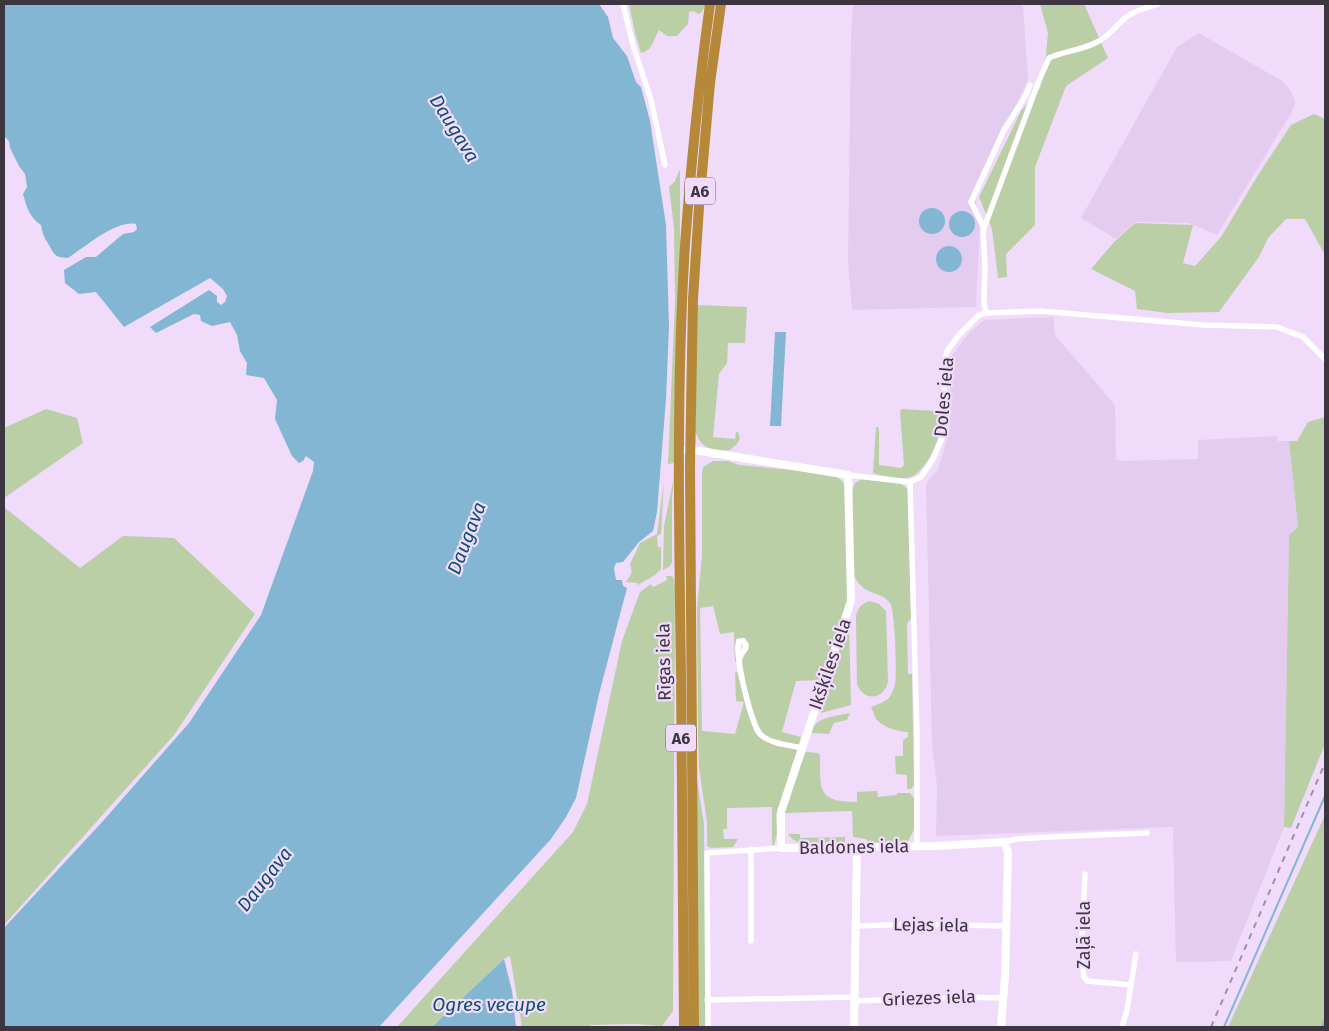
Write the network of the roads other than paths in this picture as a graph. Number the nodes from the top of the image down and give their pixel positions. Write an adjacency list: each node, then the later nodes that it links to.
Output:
1 (623, 4): 6 (street)
2 (710, 4): 8 (highway, A6)
3 (721, 4): 8 (highway, A6)
4 (1158, 4): 7 (street)
5 (1030, 85): 7 (street)
6 (665, 166)
7 (984, 228): 9 (street)
8 (688, 298): 11 (highway, Rīgas iela / A6); 12 (highway, Rīgas iela / A6)
9 (986, 313): 10 (street); 14 (street, Doles iela)
10 (1325, 359)
11 (679, 449): 12 (street); 32 (highway, Rīgas iela / A6)
12 (690, 450): 13 (street); 33 (highway, Rīgas iela / A6)
13 (848, 475): 14 (street); 16 (street, Ikšķiles iela)
14 (910, 482): 19 (street)
15 (739, 657): 16 (street)
16 (802, 748): 20 (street, Ikšķiles iela)
17 (1147, 832): 18 (street, Baldones iela)
18 (1004, 842): 19 (street, Baldones iela); 25 (street)
19 (917, 846): 21 (street, Baldones iela)
20 (781, 848): 21 (street, Baldones iela); 22 (street, Baldones iela)
21 (857, 848): 24 (street)
22 (751, 850): 26 (street); 31 (street, Baldones iela)
23 (1085, 874): 28 (street, Zaļā iela)
24 (856, 926): 25 (street, Lejas iela); 30 (street)
25 (1006, 926): 29 (street)
26 (751, 941)
27 (1136, 954): 28 (street)
28 (1131, 985): 37 (street)
29 (1003, 998): 30 (street, Griezes iela); 36 (street)
30 (855, 999): 31 (street, Griezes iela); 35 (street)
31 (707, 1000): 34 (street)
32 (684, 1027)
33 (694, 1027)
34 (708, 1027)
35 (854, 1027)
36 (1001, 1027)
37 (1122, 1027)

